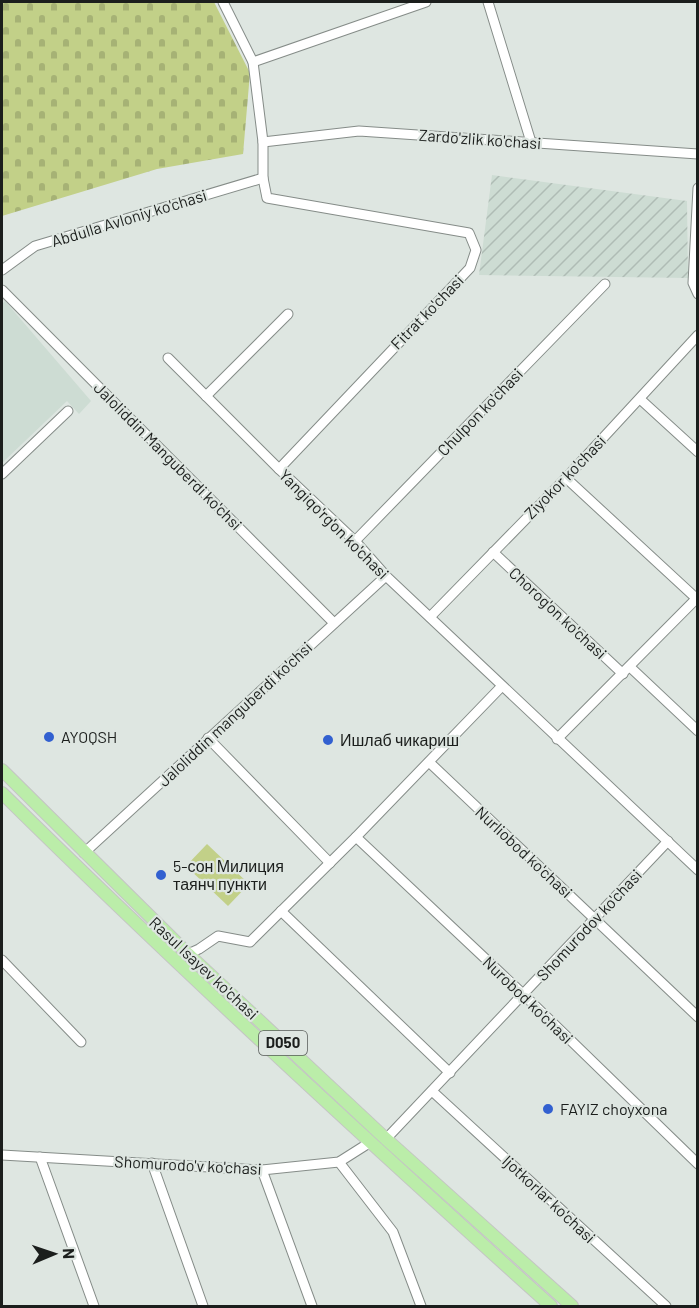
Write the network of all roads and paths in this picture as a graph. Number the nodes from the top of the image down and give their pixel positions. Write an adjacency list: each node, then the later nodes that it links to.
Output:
1 (223, 2): 4 (street)
2 (426, 2): 4 (street)
3 (488, 2): 6 (street)
4 (253, 62): 5 (street)
5 (263, 142): 6 (street, Zardo'zlik ko'chasi); 8 (street)
6 (531, 142): 7 (street, Zardo'zlik ko'chasi)
7 (698, 154)
8 (262, 178): 11 (street, Abdulla Avloniy ko'chasi); 22 (street, Fitrat ko'chasi)
9 (698, 188): 10 (street)
10 (697, 206): 14 (street)
11 (2, 270)
12 (605, 284): 25 (street, Chulpon ko'chasi)
13 (2, 290): 30 (street, Jaloliddin Manguberdi ko'chsi)
14 (698, 294)
15 (288, 314): 18 (street)
16 (698, 335): 19 (street, Ziyokor ko'chasi)
17 (168, 358): 18 (street, Yangiqo'rg'on ko'chasi)
18 (206, 396): 22 (street, Yangiqo'rg'on ko'chasi)
19 (640, 399): 21 (street); 24 (street, Ziyokor ko'chasi)
20 (68, 411): 23 (street)
21 (698, 452)
22 (279, 469): 25 (street, Yangiqo'rg'on ko'chasi)
23 (2, 474)
24 (566, 478): 26 (street, Ziyokor ko'chasi); 28 (street)
25 (355, 541): 27 (street, Yangiqo'rg'on ko'chasi)
26 (493, 552): 29 (street, Ziyokor ko'chasi); 31 (street, Chorog'on ko'chasi)
27 (386, 576): 29 (street, Yangiqo'rg'on ko'chasi); 30 (street, Jaloliddin manguberdi ko'chsi)
28 (697, 599): 31 (street)
29 (430, 617): 32 (street, Yangiqo'rg'on ko'chasi)
30 (334, 623): 34 (street, Jaloliddin manguberdi ko'chsi)
31 (627, 670): 33 (street, Chorog'on ko'chasi); 35 (street)
32 (502, 686): 35 (street, Yangiqo'rg'on ko'chasi); 36 (street)
33 (698, 732)
34 (208, 738): 41 (street, Jaloliddin manguberdi ko'chsi); 42 (street)
35 (557, 739): 40 (street, Yangiqo'rg'on ko'chasi)
36 (429, 762): 39 (street); 45 (street, Nurliobod ko'chasi)
37 (2, 770): 41 (main road, Rasul Isayev ko'chasi / D050)
38 (2, 793): 54 (main road, Rasul Isayev ko'chasi / D050)
39 (356, 837): 42 (street); 48 (street, Nurobod ko'chasi)
40 (668, 841): 43 (street, Yangiqo'rg'on ko'chasi); 45 (street, Shomurodov ko'chasi)
41 (84, 853): 46 (main road, Rasul Isayev ko'chasi / D050)
42 (330, 863): 44 (street)
43 (698, 870)
44 (281, 911): 46 (street); 51 (street)
45 (595, 919): 48 (street, Shomurodov ko'chasi); 49 (street, Nurliobod ko'chasi)
46 (188, 954): 53 (main road, Rasul Isayev ko'chasi / D050)
47 (2, 960): 50 (street)
48 (524, 995): 51 (street, Shomurodov ko'chasi); 59 (street, Nurobod ko'chasi)
49 (698, 1017)
50 (81, 1042)
51 (450, 1073): 52 (street, Shomurodov ko'chasi)
52 (432, 1091): 53 (street, Shomurodov ko'chasi); 67 (street, Ijotkorlar ko'chasi)
53 (386, 1139): 66 (main road, Rasul Isayev ko'chasi / D050)
54 (369, 1143): 57 (street, Shomurodo'v ko'chasi); 65 (main road, Rasul Isayev ko'chasi / D050)
55 (2, 1155): 56 (street, Shomurodo'v ko'chasi)
56 (40, 1157): 58 (street, Shomurodo'v ko'chasi); 61 (street)
57 (339, 1162): 60 (street, Shomurodo'v ko'chasi); 64 (street)
58 (152, 1163): 60 (street, Shomurodo'v ko'chasi); 62 (street)
59 (698, 1164)
60 (262, 1170): 63 (street)
61 (94, 1306)
62 (203, 1306)
63 (312, 1306)
64 (421, 1306)
65 (551, 1306)
66 (572, 1306)
67 (666, 1306)

